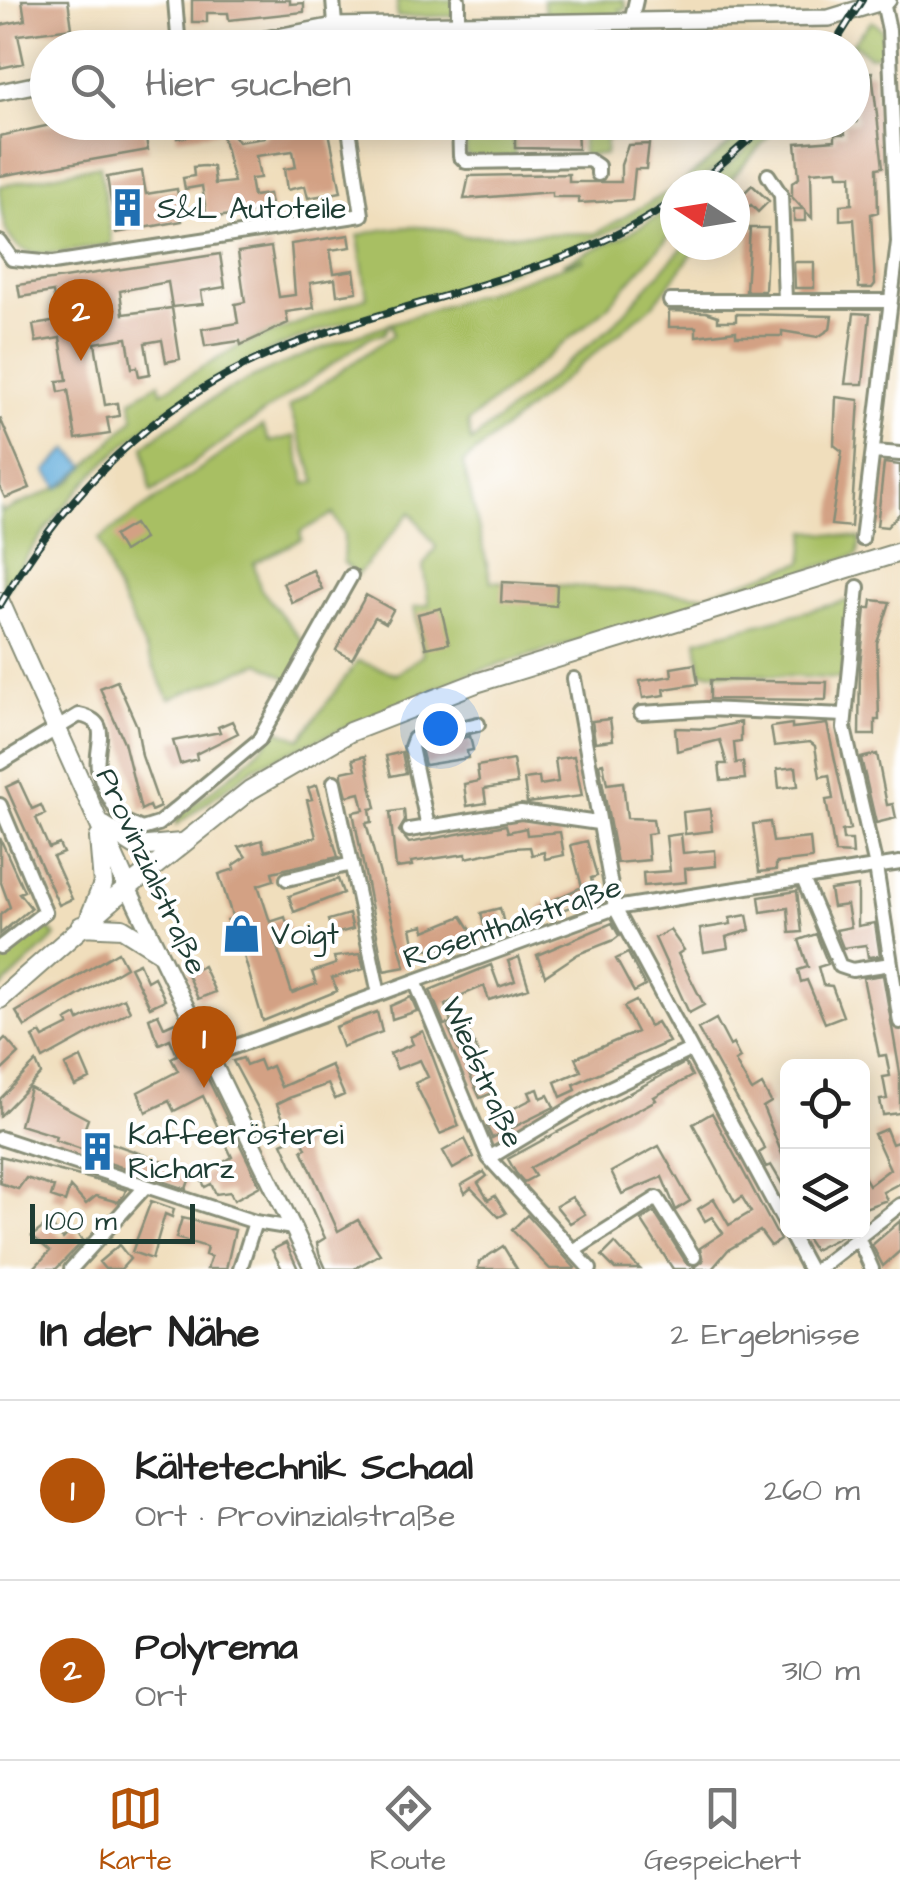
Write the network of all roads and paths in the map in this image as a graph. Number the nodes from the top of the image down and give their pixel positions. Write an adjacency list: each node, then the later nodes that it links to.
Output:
1 (176, 0): 9 (street)
2 (334, 0): 8 (street)
3 (458, 0): 7 (street)
4 (636, 0): 6 (street)
5 (886, 1): 6 (street); 20 (street)
6 (632, 22): 7 (street)
7 (457, 25): 8 (street); 12 (street)
8 (334, 26): 10 (street); 11 (street)
9 (178, 30)
10 (313, 30)
11 (335, 30)
12 (457, 30)
13 (30, 86): 14 (street)
14 (0, 92)
15 (351, 140): 19 (street)
16 (460, 140): 17 (street)
17 (598, 174)
18 (768, 175): 22 (street)
19 (0, 242)
20 (899, 242): 23 (street)
21 (670, 300): 22 (street)
22 (785, 300): 23 (street)
23 (891, 301): 24 (street)
24 (875, 452): 25 (street); 26 (street)
25 (900, 454)
26 (862, 538)
27 (900, 552): 43 (main road)
28 (351, 576): 35 (street)
29 (858, 587): 33 (street)
30 (0, 602): 35 (main road, Provinzialstraße)
31 (574, 679): 40 (street)
32 (641, 713): 33 (street)
33 (845, 714): 46 (street)
34 (478, 724): 41 (street)
35 (56, 728): 36 (street); 39 (main road, Provinzialstraße)
36 (0, 762)
37 (334, 782): 45 (street)
38 (0, 805): 52 (street)
39 (97, 818): 43 (main road); 49 (main road, Provinzialstraße); 51 (main road)
40 (598, 823): 41 (street); 50 (street)
41 (428, 827): 42 (street)
42 (409, 830)
43 (184, 842): 49 (main road)
44 (900, 863): 46 (street, Rosenthalstraße)
45 (352, 864): 48 (street); 56 (street)
46 (876, 867): 47 (street, Rosenthalstraße); 54 (street)
47 (803, 878): 50 (street, Rosenthalstraße); 54 (street)
48 (287, 879)
49 (128, 888): 51 (main road); 53 (street, Provinzialstraße)
50 (615, 908): 55 (street, Rosenthalstraße); 59 (street)
51 (81, 926): 53 (main road); 57 (main road)
52 (0, 946)
53 (157, 950): 60 (street, Provinzialstraße)
54 (890, 964): 58 (street)
55 (416, 981): 56 (street, Rosenthalstraße); 62 (street, Wiedstraße)
56 (379, 994): 60 (street, Rosenthalstraße)
57 (0, 998)
58 (900, 1022)
59 (690, 1050): 62 (street); 65 (street)
60 (210, 1056): 67 (street, Provinzialstraße)
61 (0, 1138): 63 (street)
62 (490, 1158): 70 (street, Wiedstraße)
63 (146, 1186): 66 (street); 72 (street)
64 (900, 1205): 69 (street)
65 (780, 1215)
66 (255, 1222): 67 (street); 73 (street)
67 (293, 1228): 74 (street, Provinzialstraße)
68 (793, 1239): 76 (street)
69 (859, 1240): 77 (street); 78 (street)
70 (573, 1252): 71 (street); 75 (street, Wiedstraße)
71 (694, 1257)
72 (72, 1269)
73 (240, 1269)
74 (313, 1269)
75 (590, 1269)
76 (809, 1269)
77 (818, 1269)
78 (872, 1269)

